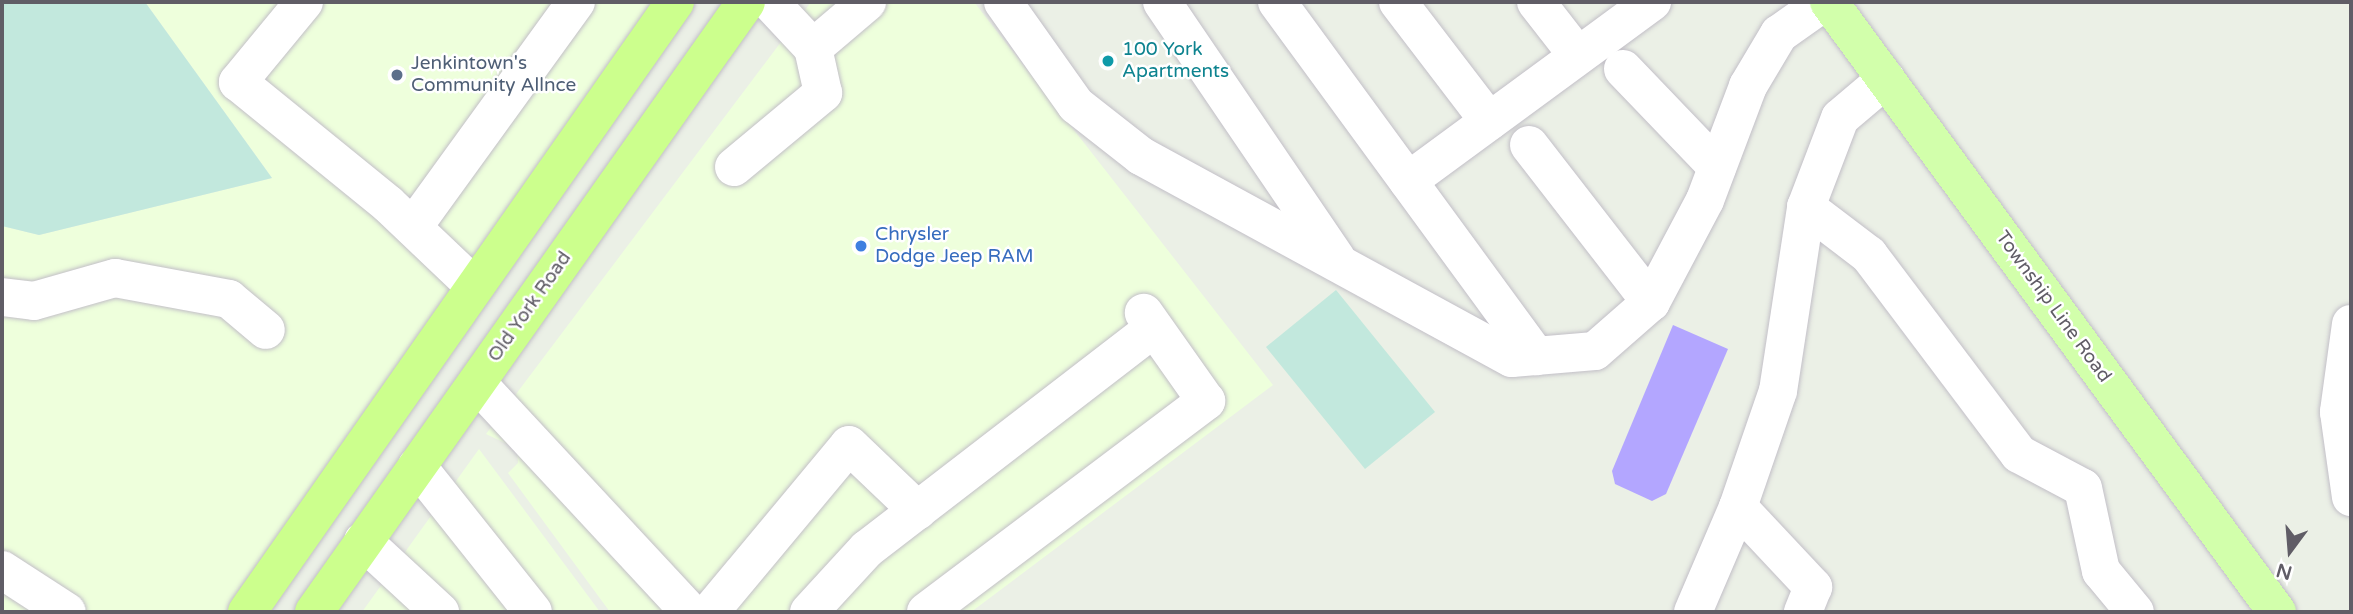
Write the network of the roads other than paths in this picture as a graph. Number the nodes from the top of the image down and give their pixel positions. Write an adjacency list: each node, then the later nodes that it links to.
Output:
1 (304, 2): 25 (street)
2 (576, 2): 25 (street)
3 (676, 2): 27 (highway)
4 (746, 2): 34 (highway, Old York Road)
5 (770, 2): 15 (street)
6 (867, 2): 15 (street)
7 (1003, 2): 26 (street)
8 (1162, 2): 26 (street)
9 (1278, 2): 23 (street)
10 (1398, 2): 19 (street)
11 (1536, 2): 16 (street)
12 (1652, 2): 16 (street)
13 (1824, 2): 22 (street)
14 (1829, 2): 18 (main road, Township Line Road)
15 (813, 48): 21 (street)
16 (1578, 56): 19 (street)
17 (1623, 69): 22 (street)
18 (1886, 79): 24 (street); 53 (main road, Township Line Road)
19 (1489, 121): 23 (street)
20 (1529, 145): 29 (street)
21 (734, 167)
22 (1717, 167): 29 (street)
23 (1408, 181): 33 (street)
24 (1806, 207): 37 (street); 52 (street)
25 (413, 227): 27 (street)
26 (1340, 264): 33 (street)
27 (474, 286): 32 (highway)
28 (2, 297): 31 (street)
29 (1651, 302): 33 (street)
30 (2351, 324): 36 (street)
31 (266, 330)
32 (434, 343): 34 (highway); 42 (highway)
33 (1535, 356)
34 (477, 383): 35 (highway, Old York Road); 46 (street)
35 (417, 466): 39 (highway, Old York Road); 45 (street)
36 (2351, 497)
37 (1738, 507): 50 (street); 51 (street)
38 (918, 511): 47 (street); 48 (street); 49 (street)
39 (363, 541): 43 (highway, Old York Road); 44 (street)
40 (2, 570): 41 (street)
41 (67, 612)
42 (247, 612)
43 (314, 612)
44 (440, 612)
45 (533, 612)
46 (690, 612)
47 (710, 612)
48 (809, 612)
49 (926, 612)
50 (1693, 612)
51 (1803, 612)
52 (2135, 612)
53 (2277, 612)

